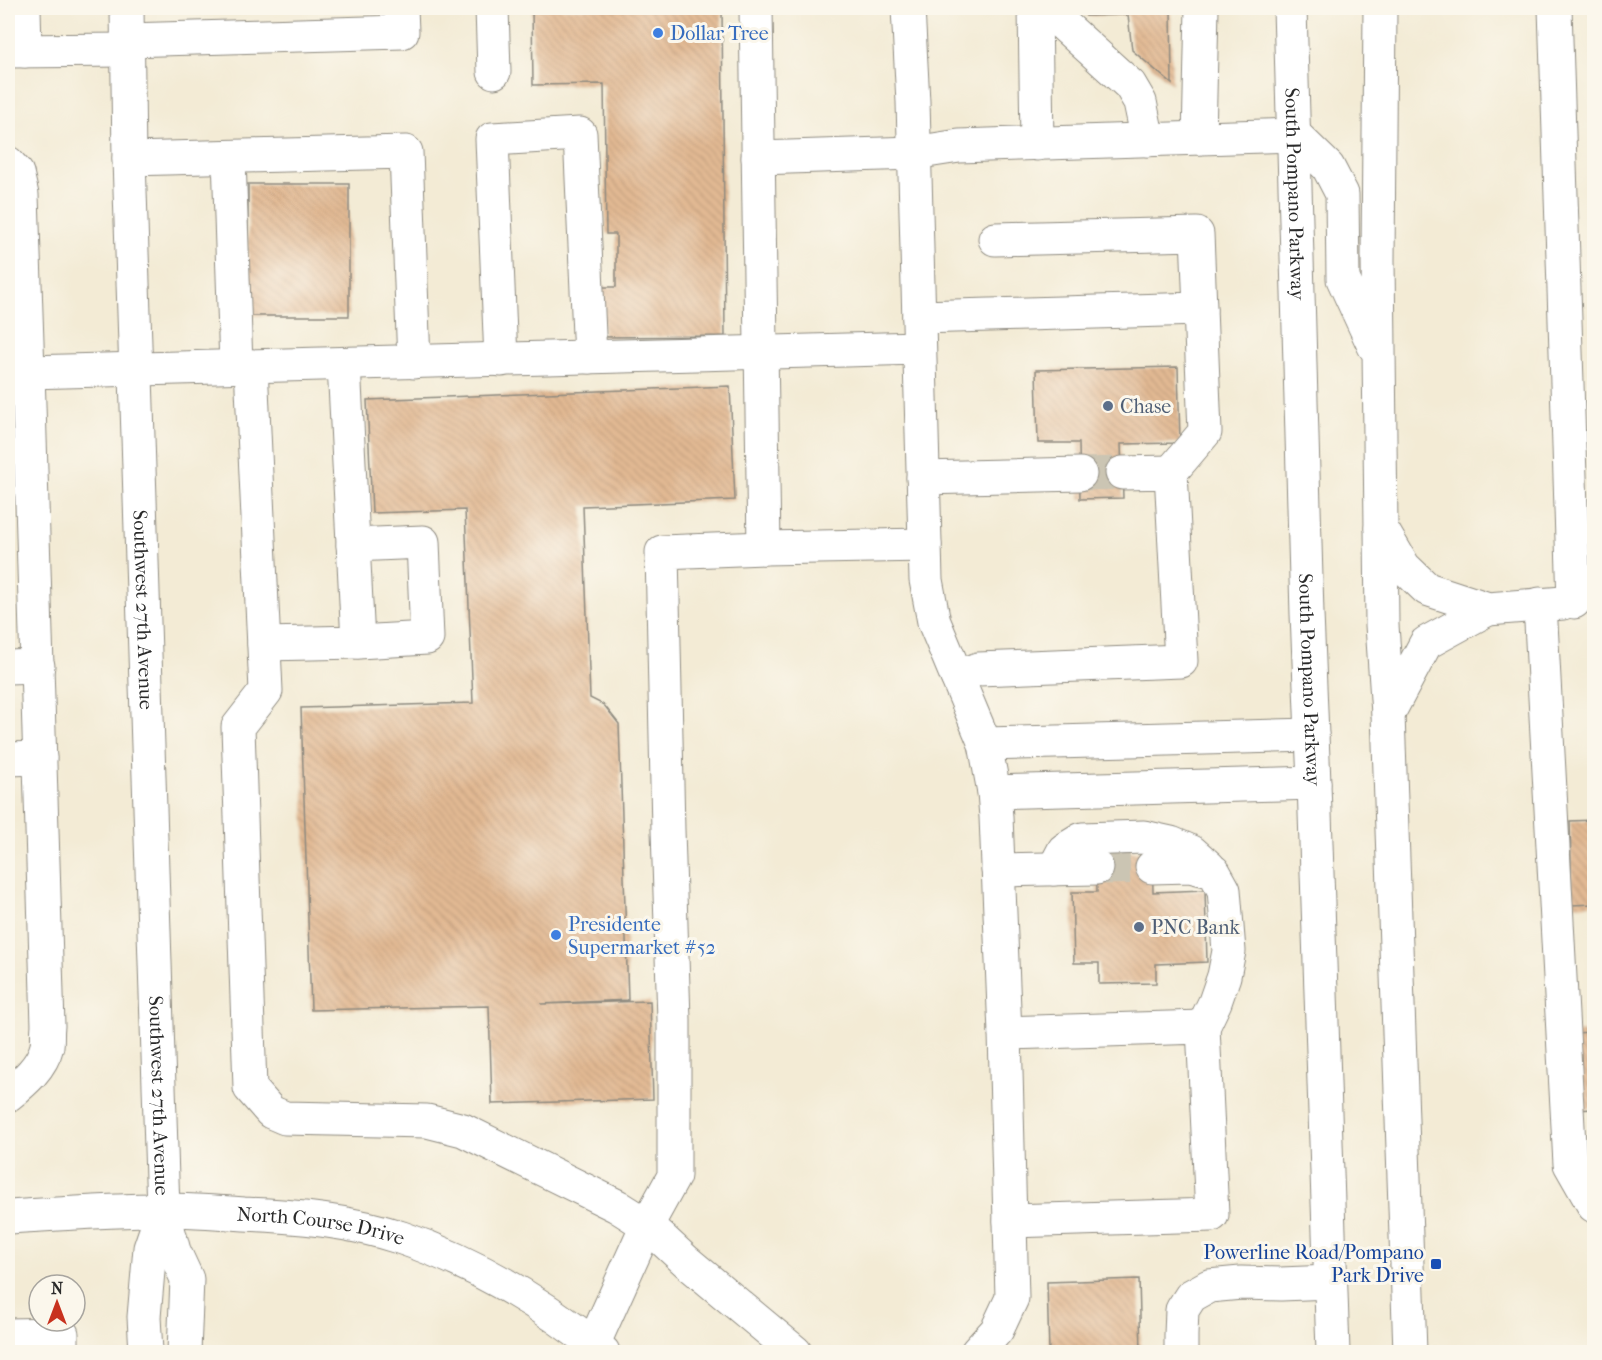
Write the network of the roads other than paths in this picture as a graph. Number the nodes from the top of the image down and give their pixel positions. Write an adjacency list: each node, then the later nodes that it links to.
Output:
1 (24, 8): 14 (main road)
2 (127, 8): 13 (main road, Southwest 27th Avenue)
3 (401, 8): 13 (main road)
4 (492, 8): 15 (main road)
5 (756, 8): 22 (main road)
6 (908, 8): 20 (main road)
7 (1035, 8): 19 (main road)
8 (1045, 8): 18 (main road)
9 (1202, 8): 17 (main road)
10 (1290, 8): 16 (main road, South Pompano Parkway)
11 (1380, 8): 30 (main road)
12 (1555, 8): 45 (main road)
13 (128, 45): 14 (main road); 23 (main road, Southwest 27th Avenue)
14 (16, 51)
15 (494, 72)
16 (1295, 135): 17 (main road); 30 (main road); 53 (main road, South Pompano Parkway)
17 (1199, 138): 18 (main road)
18 (1148, 140): 19 (main road)
19 (1037, 144): 20 (main road)
20 (914, 153): 22 (main road); 27 (main road)
21 (229, 157): 23 (main road); 32 (main road); 34 (main road)
22 (758, 158): 28 (main road)
23 (129, 159): 35 (main road, Southwest 27th Avenue)
24 (8, 163): 36 (main road)
25 (995, 239): 26 (main road)
26 (1200, 309): 27 (main road); 37 (main road)
27 (919, 332): 28 (main road); 40 (main road)
28 (761, 352): 29 (main road); 44 (main road)
29 (590, 357): 31 (main road); 31 (main road)
30 (1379, 357): 41 (main road)
31 (501, 360): 32 (main road)
32 (414, 362): 33 (main road)
33 (344, 364): 34 (main road); 42 (main road)
34 (244, 366): 35 (main road); 49 (main road)
35 (136, 369): 36 (main road); 68 (main road, Southwest 27th Avenue)
36 (18, 373): 50 (main road)
37 (1171, 472): 38 (main road); 51 (main road)
38 (1122, 473)
39 (1080, 474): 40 (main road)
40 (923, 478): 43 (main road)
41 (1381, 528): 47 (main road); 52 (main road)
42 (353, 545): 48 (main road); 48 (main road)
43 (925, 545): 44 (main road); 51 (main road)
44 (764, 548): 71 (main road)
45 (1584, 602): 46 (main road)
46 (1540, 604): 47 (main road); 67 (main road)
47 (1488, 609): 52 (main road)
48 (358, 642): 49 (main road)
49 (264, 644): 71 (main road)
50 (23, 667): 55 (main road)
51 (957, 677): 54 (main road)
52 (1388, 714): 82 (main road)
53 (1312, 735): 54 (main road); 57 (main road, South Pompano Parkway)
54 (985, 744): 58 (main road)
55 (40, 758): 56 (main road); 66 (main road)
56 (8, 759)
57 (1314, 783): 58 (main road); 72 (main road, South Pompano Parkway)
58 (994, 792): 62 (main road)
59 (1152, 867): 63 (main road)
60 (1097, 868): 61 (main road)
61 (1054, 869): 62 (main road); 63 (main road)
62 (998, 870): 65 (main road)
63 (1214, 872): 64 (main road)
64 (1203, 1027): 65 (main road); 70 (main road)
65 (1005, 1033): 70 (main road)
66 (8, 1095)
67 (1594, 1206)
68 (163, 1210): 69 (main road, North Course Drive); 74 (main road, North Course Drive); 76 (main road, Southwest 27th Avenue); 77 (main road, Southwest 27th Avenue)
69 (8, 1217)
70 (1010, 1221): 79 (main road)
71 (647, 1225): 74 (main road); 78 (main road)
72 (1330, 1282): 80 (main road); 81 (main road, South Pompano Parkway)
73 (8, 1335): 75 (main road)
74 (598, 1349)
75 (62, 1353)
76 (146, 1353)
77 (184, 1353)
78 (795, 1353)
79 (977, 1353)
80 (1181, 1353)
81 (1333, 1353)
82 (1410, 1353)

